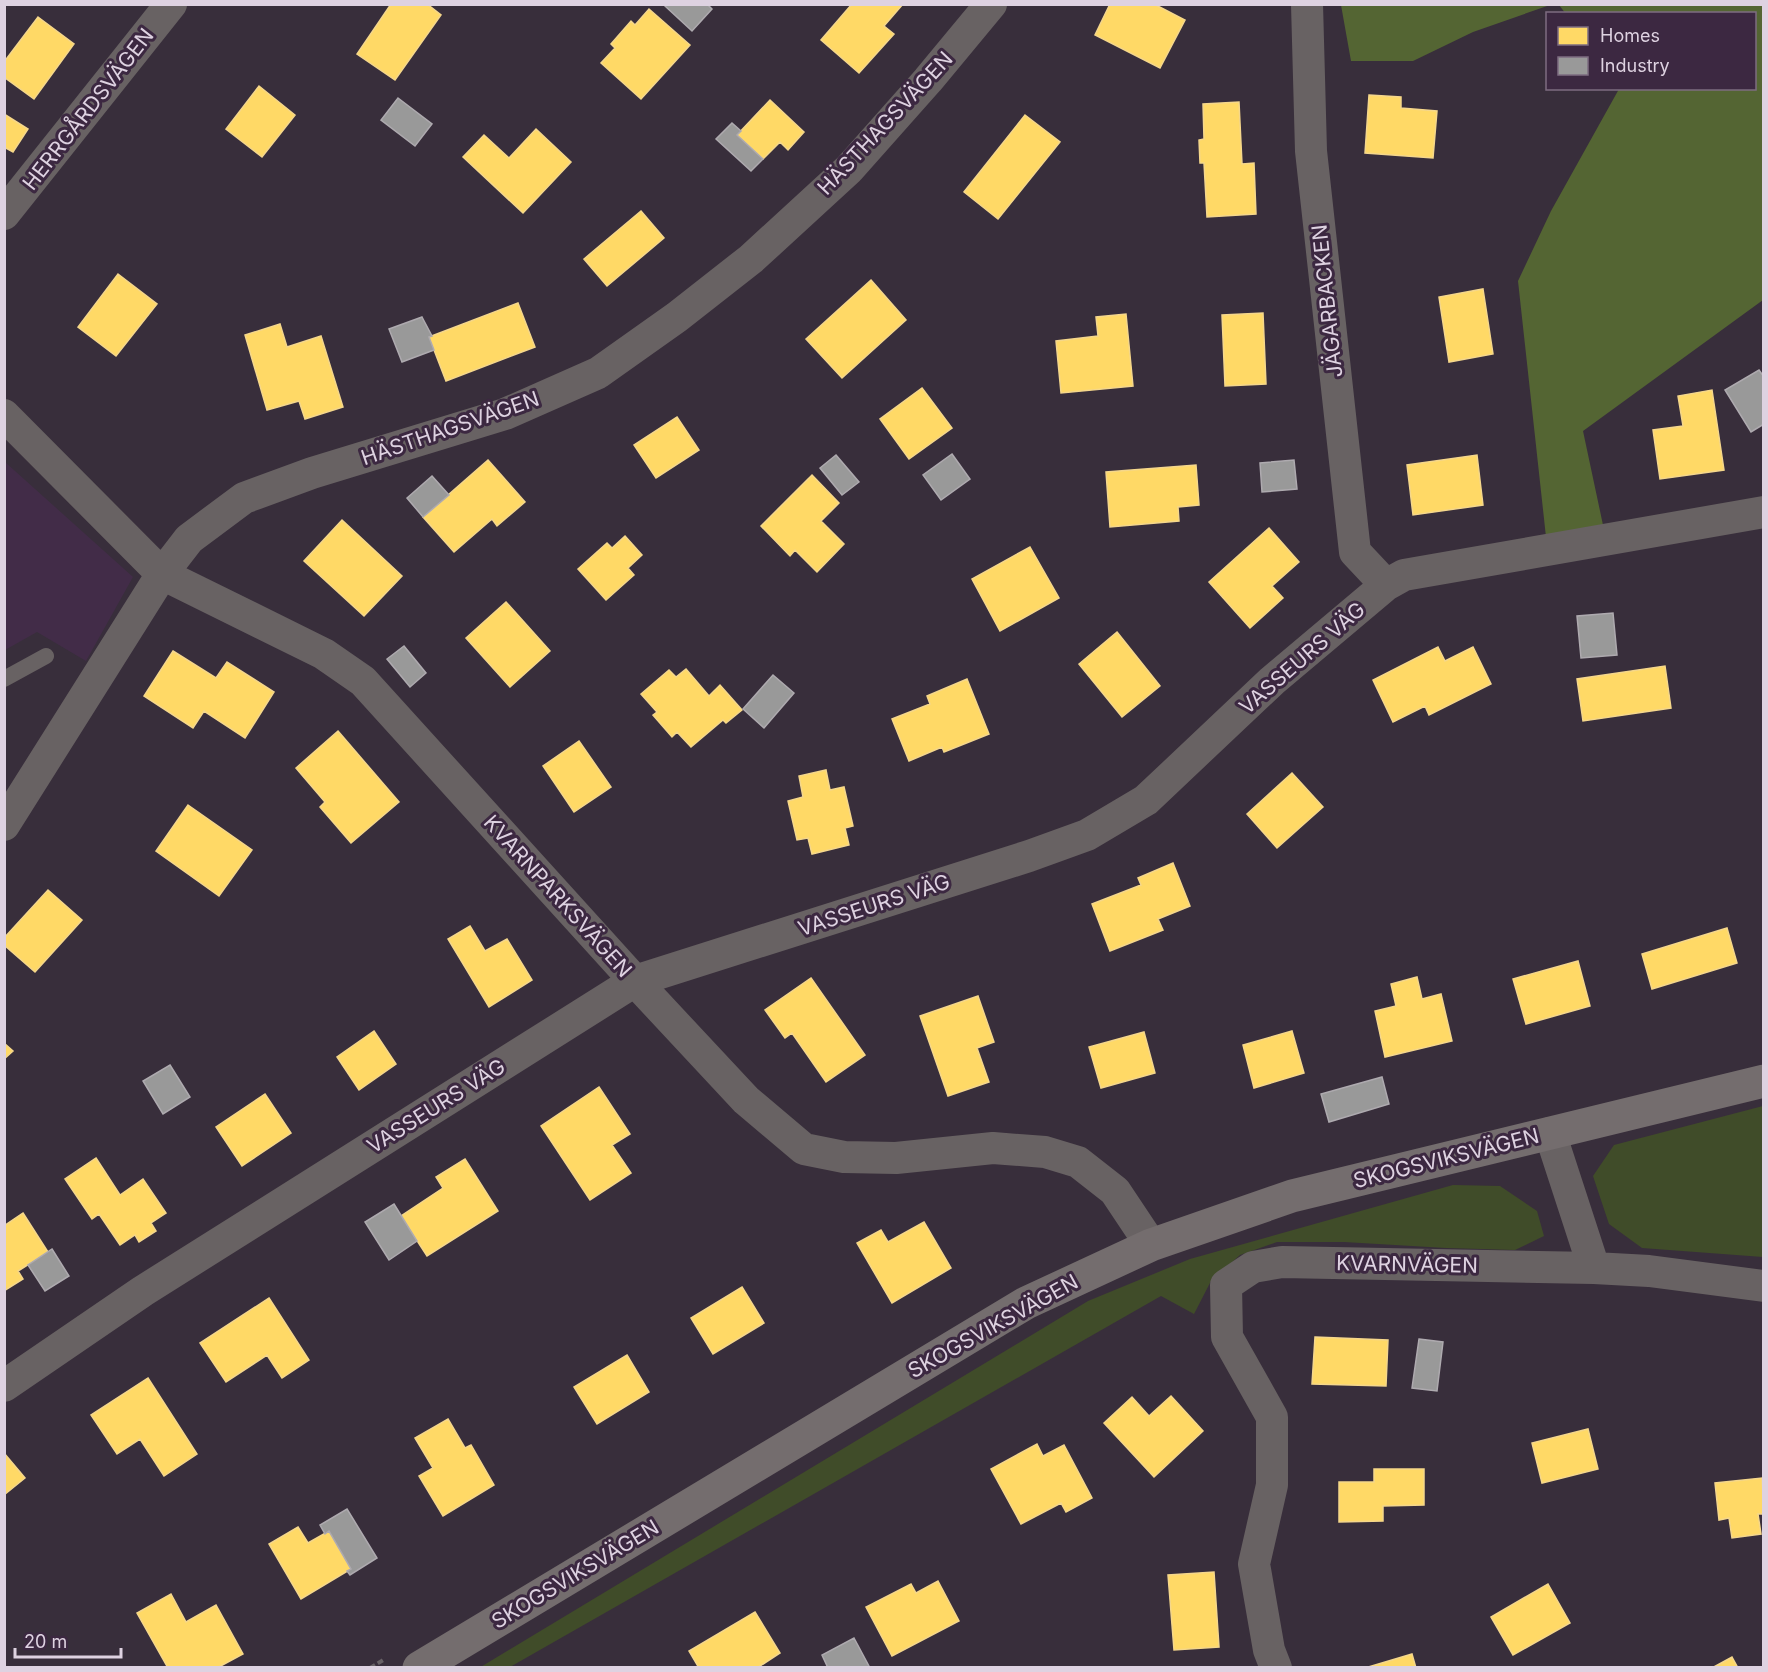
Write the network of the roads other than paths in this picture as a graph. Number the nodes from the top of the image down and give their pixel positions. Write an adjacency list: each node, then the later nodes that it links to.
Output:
1 (171, 4): 4 (street, HERRGÅRDSVÄGEN)
2 (991, 4): 7 (street, HÄSTHAGSVÄGEN)
3 (1307, 4): 8 (street, JÄGARBACKEN)
4 (4, 214)
5 (4, 415): 7 (street, KVARNPARKSVÄGEN)
6 (1764, 512): 8 (street, VASSEURS VÄG)
7 (162, 574): 11 (street, HÄSTHAGSVÄGEN); 12 (street, KVARNPARKSVÄGEN)
8 (1386, 585): 12 (street, VASSEURS VÄG)
9 (46, 656): 10 (lane)
10 (4, 679)
11 (4, 825)
12 (635, 981): 15 (street, KVARNPARKSVÄGEN); 18 (street, VASSEURS VÄG)
13 (1764, 1081): 14 (street, SKOGSVIKSVÄGEN)
14 (1550, 1133): 15 (street, SKOGSVIKSVÄGEN); 16 (street)
15 (1151, 1245): 19 (street, SKOGSVIKSVÄGEN)
16 (1594, 1268): 17 (street, KVARNVÄGEN); 20 (street, KVARNVÄGEN)
17 (1764, 1286)
18 (4, 1386)
19 (418, 1668)
20 (1276, 1668)

